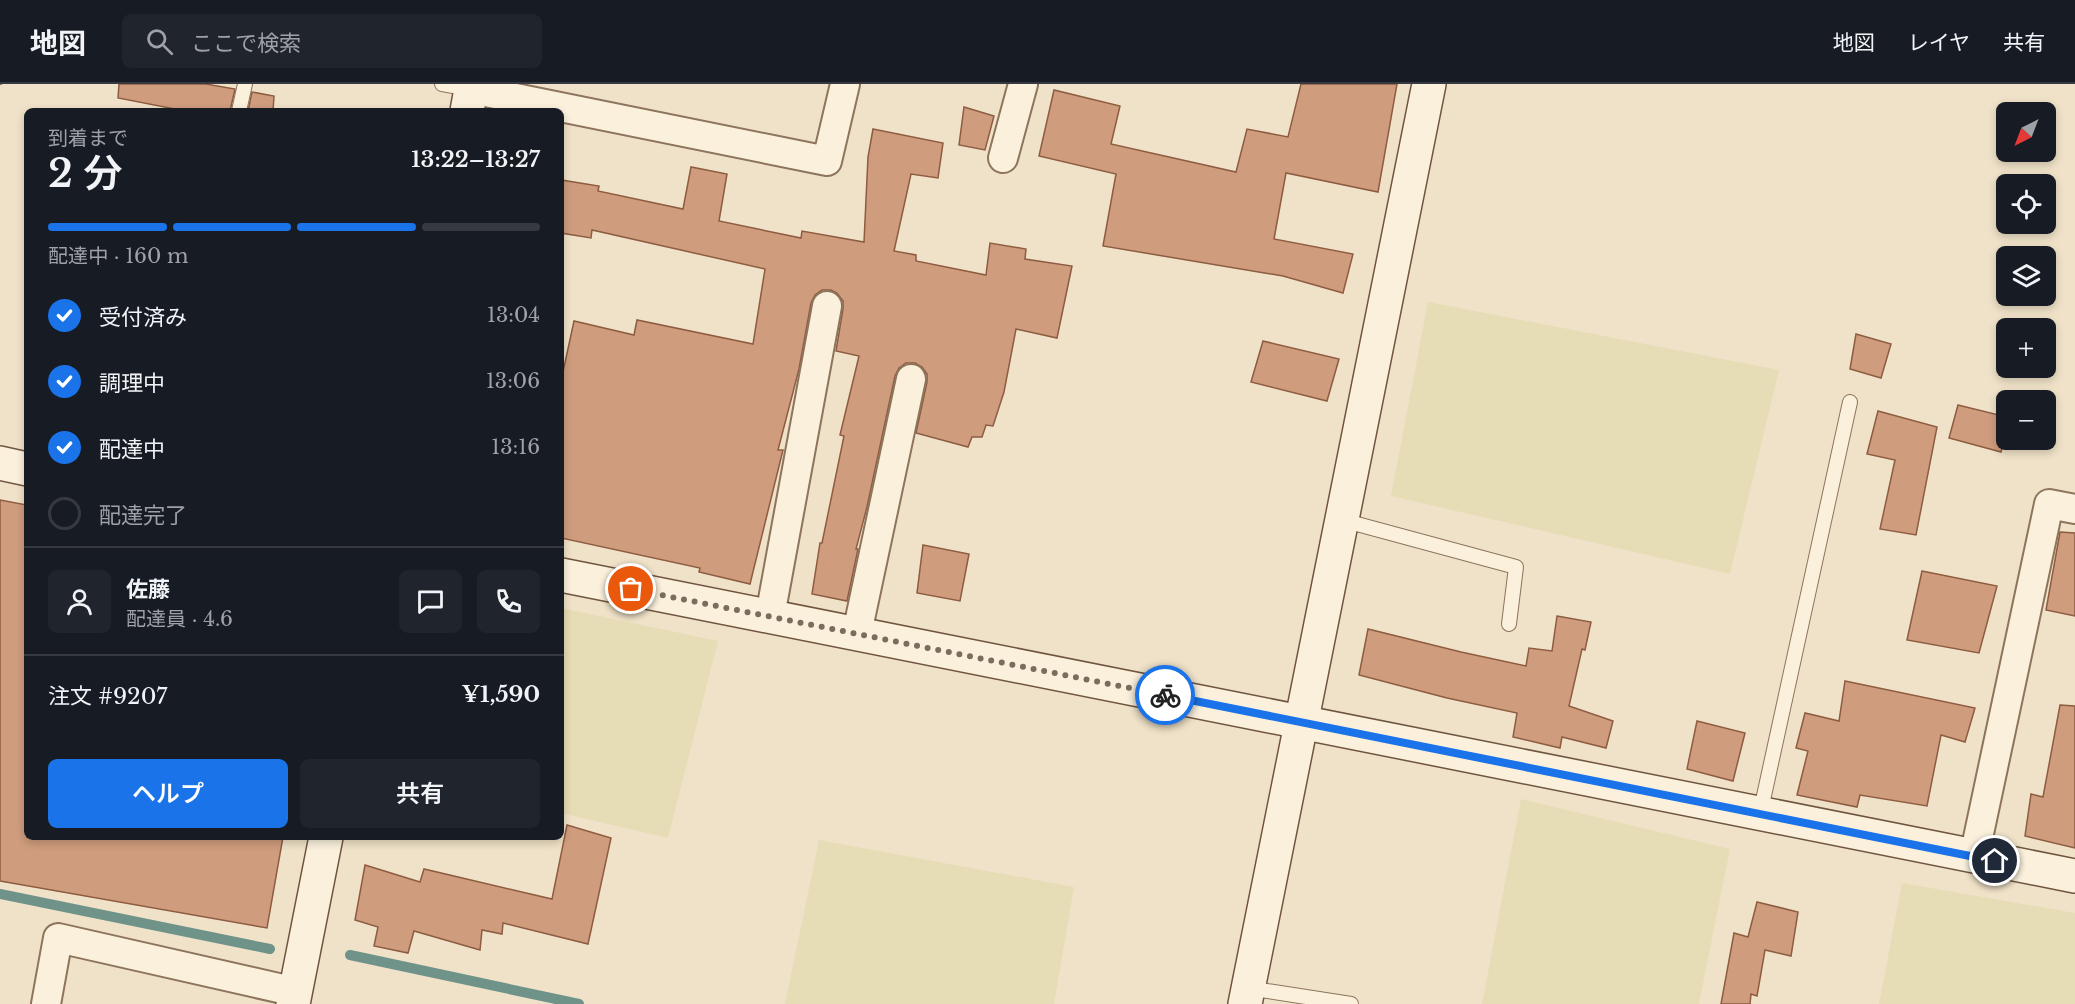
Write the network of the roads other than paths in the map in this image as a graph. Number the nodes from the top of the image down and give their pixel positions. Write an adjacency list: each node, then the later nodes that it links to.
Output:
1 (245, 84): 6 (lane)
2 (845, 84): 8 (street)
3 (1023, 84): 9 (street)
4 (1429, 84): 16 (street)
5 (463, 92): 7 (street)
6 (240, 108)
7 (546, 108)
8 (564, 111)
9 (1003, 158)
10 (827, 306): 18 (street)
11 (911, 379): 20 (street)
12 (1850, 402): 22 (lane)
13 (0, 463): 14 (street)
14 (24, 468)
15 (2075, 509): 24 (street)
16 (1342, 520): 19 (lane); 21 (street)
17 (564, 576): 18 (street)
18 (770, 616): 20 (street)
19 (1509, 624)
20 (857, 633): 21 (street)
21 (1302, 723): 22 (street); 26 (street)
22 (1760, 814): 24 (street)
23 (325, 840): 27 (street)
24 (1974, 857): 25 (street)
25 (2075, 876)
26 (1246, 996): 29 (lane)
27 (295, 998): 28 (street)
28 (46, 1004)
29 (1351, 1004)

